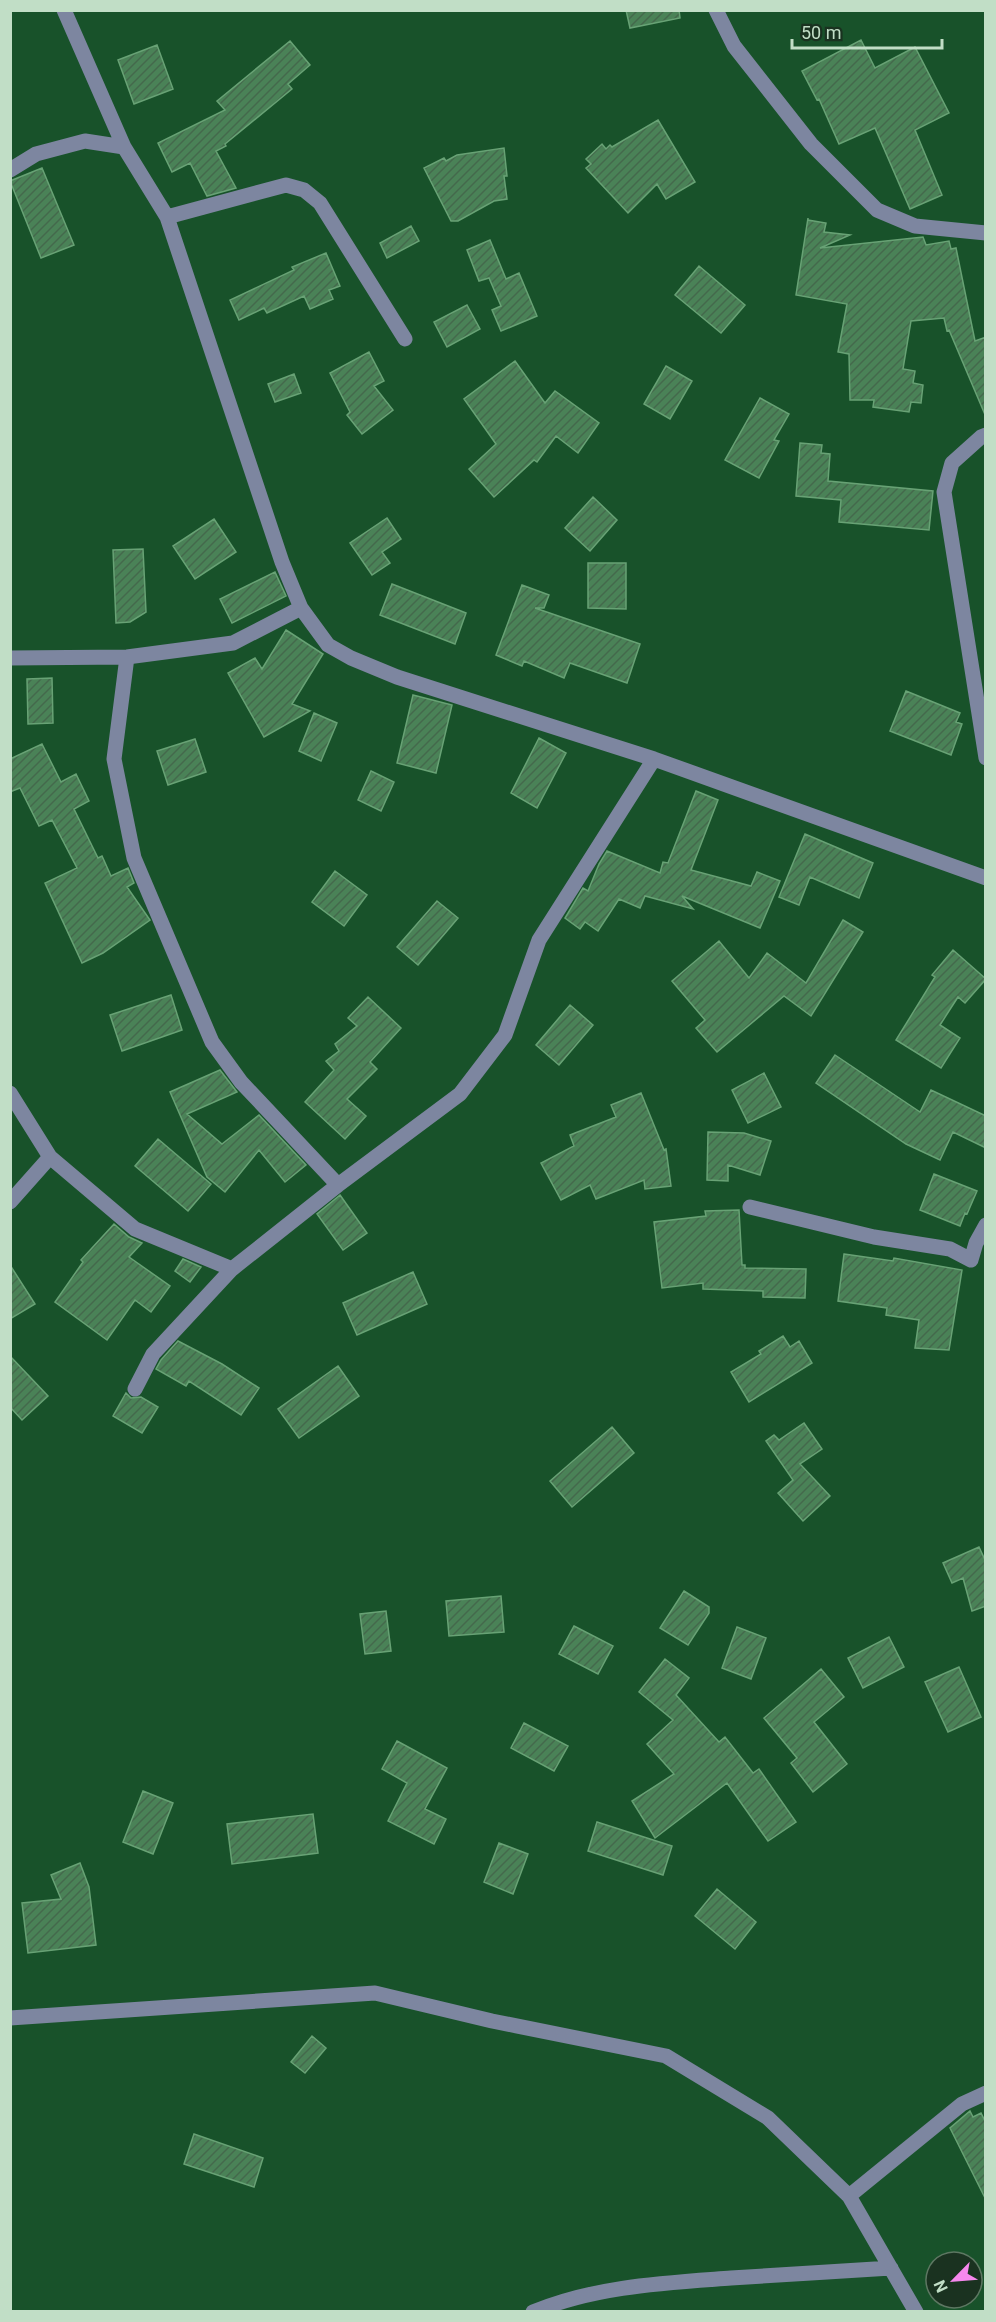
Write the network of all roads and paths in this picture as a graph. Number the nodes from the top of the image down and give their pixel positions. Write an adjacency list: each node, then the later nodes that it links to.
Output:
1 (64, 10): 3 (street)
2 (716, 10): 6 (street)
3 (124, 147): 4 (street); 5 (street)
4 (10, 170)
5 (167, 218): 7 (street); 9 (street)
6 (986, 233)
7 (405, 339)
8 (986, 435): 12 (street)
9 (302, 608): 10 (street); 13 (street)
10 (127, 657): 11 (street); 17 (street)
11 (10, 658)
12 (986, 758)
13 (654, 759): 14 (street); 17 (street)
14 (986, 878)
15 (10, 1094): 16 (street)
16 (50, 1158): 18 (street); 21 (street)
17 (338, 1185): 21 (street)
18 (10, 1202)
19 (750, 1207): 20 (street)
20 (986, 1225)
21 (232, 1269): 22 (street)
22 (135, 1389)
23 (10, 2018): 25 (street)
24 (986, 2093): 25 (street)
25 (849, 2196): 26 (street)
26 (891, 2268): 27 (street); 28 (street)
27 (533, 2312)
28 (916, 2312)

